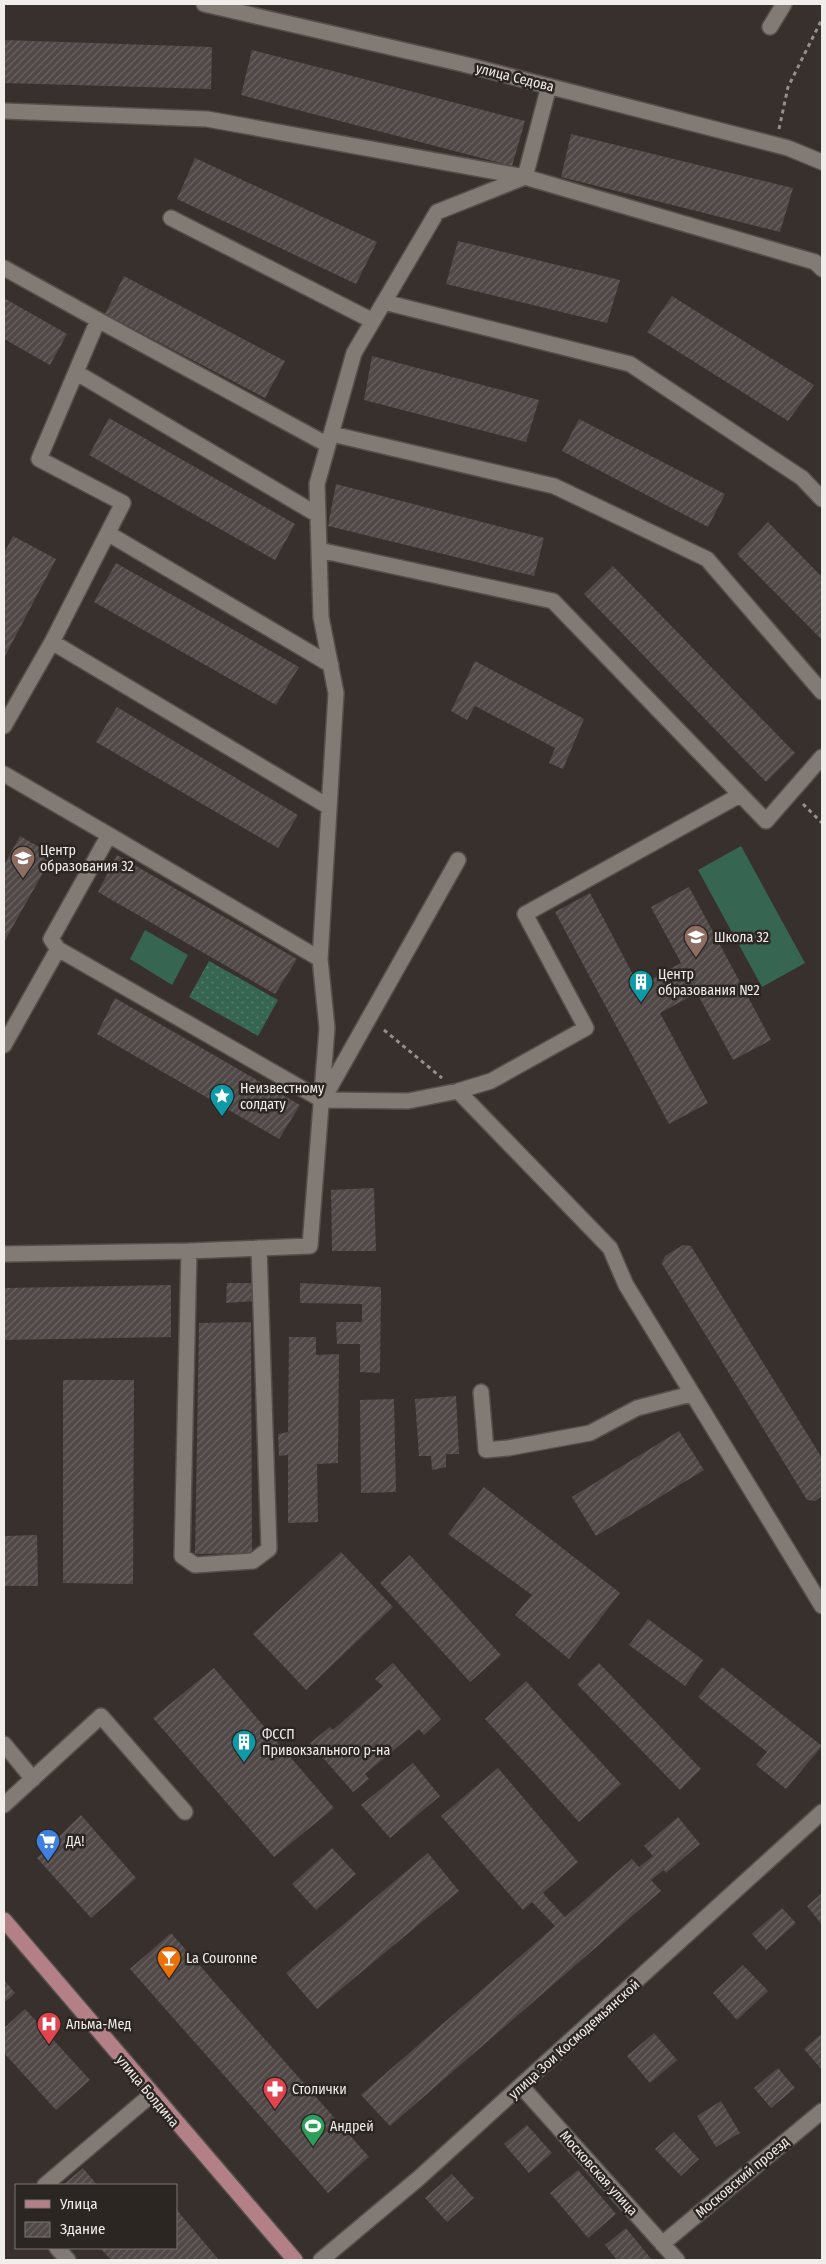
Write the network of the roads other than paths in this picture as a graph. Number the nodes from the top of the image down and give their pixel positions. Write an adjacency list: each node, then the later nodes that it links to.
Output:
1 (211, 4): 3 (street, улица Седова)
2 (784, 4): 4 (street)
3 (257, 9): 5 (street, улица Седова)
4 (770, 27)
5 (549, 86): 7 (street, улица Седова); 8 (street)
6 (4, 111): 8 (street)
7 (822, 162)
8 (525, 177): 11 (street); 12 (street)
9 (171, 218): 14 (street)
10 (4, 268): 13 (street)
11 (822, 269)
12 (384, 302): 14 (street); 17 (street)
13 (98, 320): 15 (street); 16 (street)
14 (373, 321): 16 (street)
15 (78, 373): 18 (street); 19 (street)
16 (330, 439): 18 (street); 23 (street)
17 (822, 499)
18 (318, 515): 20 (street)
19 (109, 534): 21 (street); 22 (street)
20 (319, 550): 22 (street); 27 (street)
21 (52, 642): 24 (street); 28 (street)
22 (331, 665): 28 (street)
23 (822, 692)
24 (4, 726)
25 (822, 757): 27 (street)
26 (4, 774): 29 (street)
27 (740, 795): 35 (street)
28 (329, 807): 32 (street)
29 (109, 835): 31 (street); 32 (street)
30 (458, 860): 36 (street)
31 (58, 949): 33 (street); 36 (street)
32 (320, 959): 36 (street)
33 (9, 1022): 34 (street)
34 (4, 1045)
35 (458, 1092): 36 (street); 41 (street)
36 (322, 1100): 37 (street)
37 (259, 1248): 38 (street); 38 (street)
38 (189, 1251): 39 (street)
39 (4, 1254)
40 (480, 1392): 41 (street)
41 (691, 1394): 42 (street)
42 (822, 1606)
43 (4, 1744): 44 (street)
44 (33, 1779): 45 (street); 46 (street)
45 (4, 1805)
46 (185, 1812)
47 (822, 1812): 49 (street, улица Зои Космодемьянской)
48 (4, 1920): 50 (main road, улица Болдина)
49 (521, 2086): 53 (street, Московская улица); 57 (street, улица Зои Космодемьянской)
50 (151, 2094): 52 (street); 56 (main road, улица Болдина)
51 (822, 2111): 53 (street, Московский проезд)
52 (45, 2184)
53 (662, 2244): 58 (street, Московская улица)
54 (58, 2249): 55 (street)
55 (68, 2260)
56 (295, 2260)
57 (321, 2260)
58 (677, 2260)

